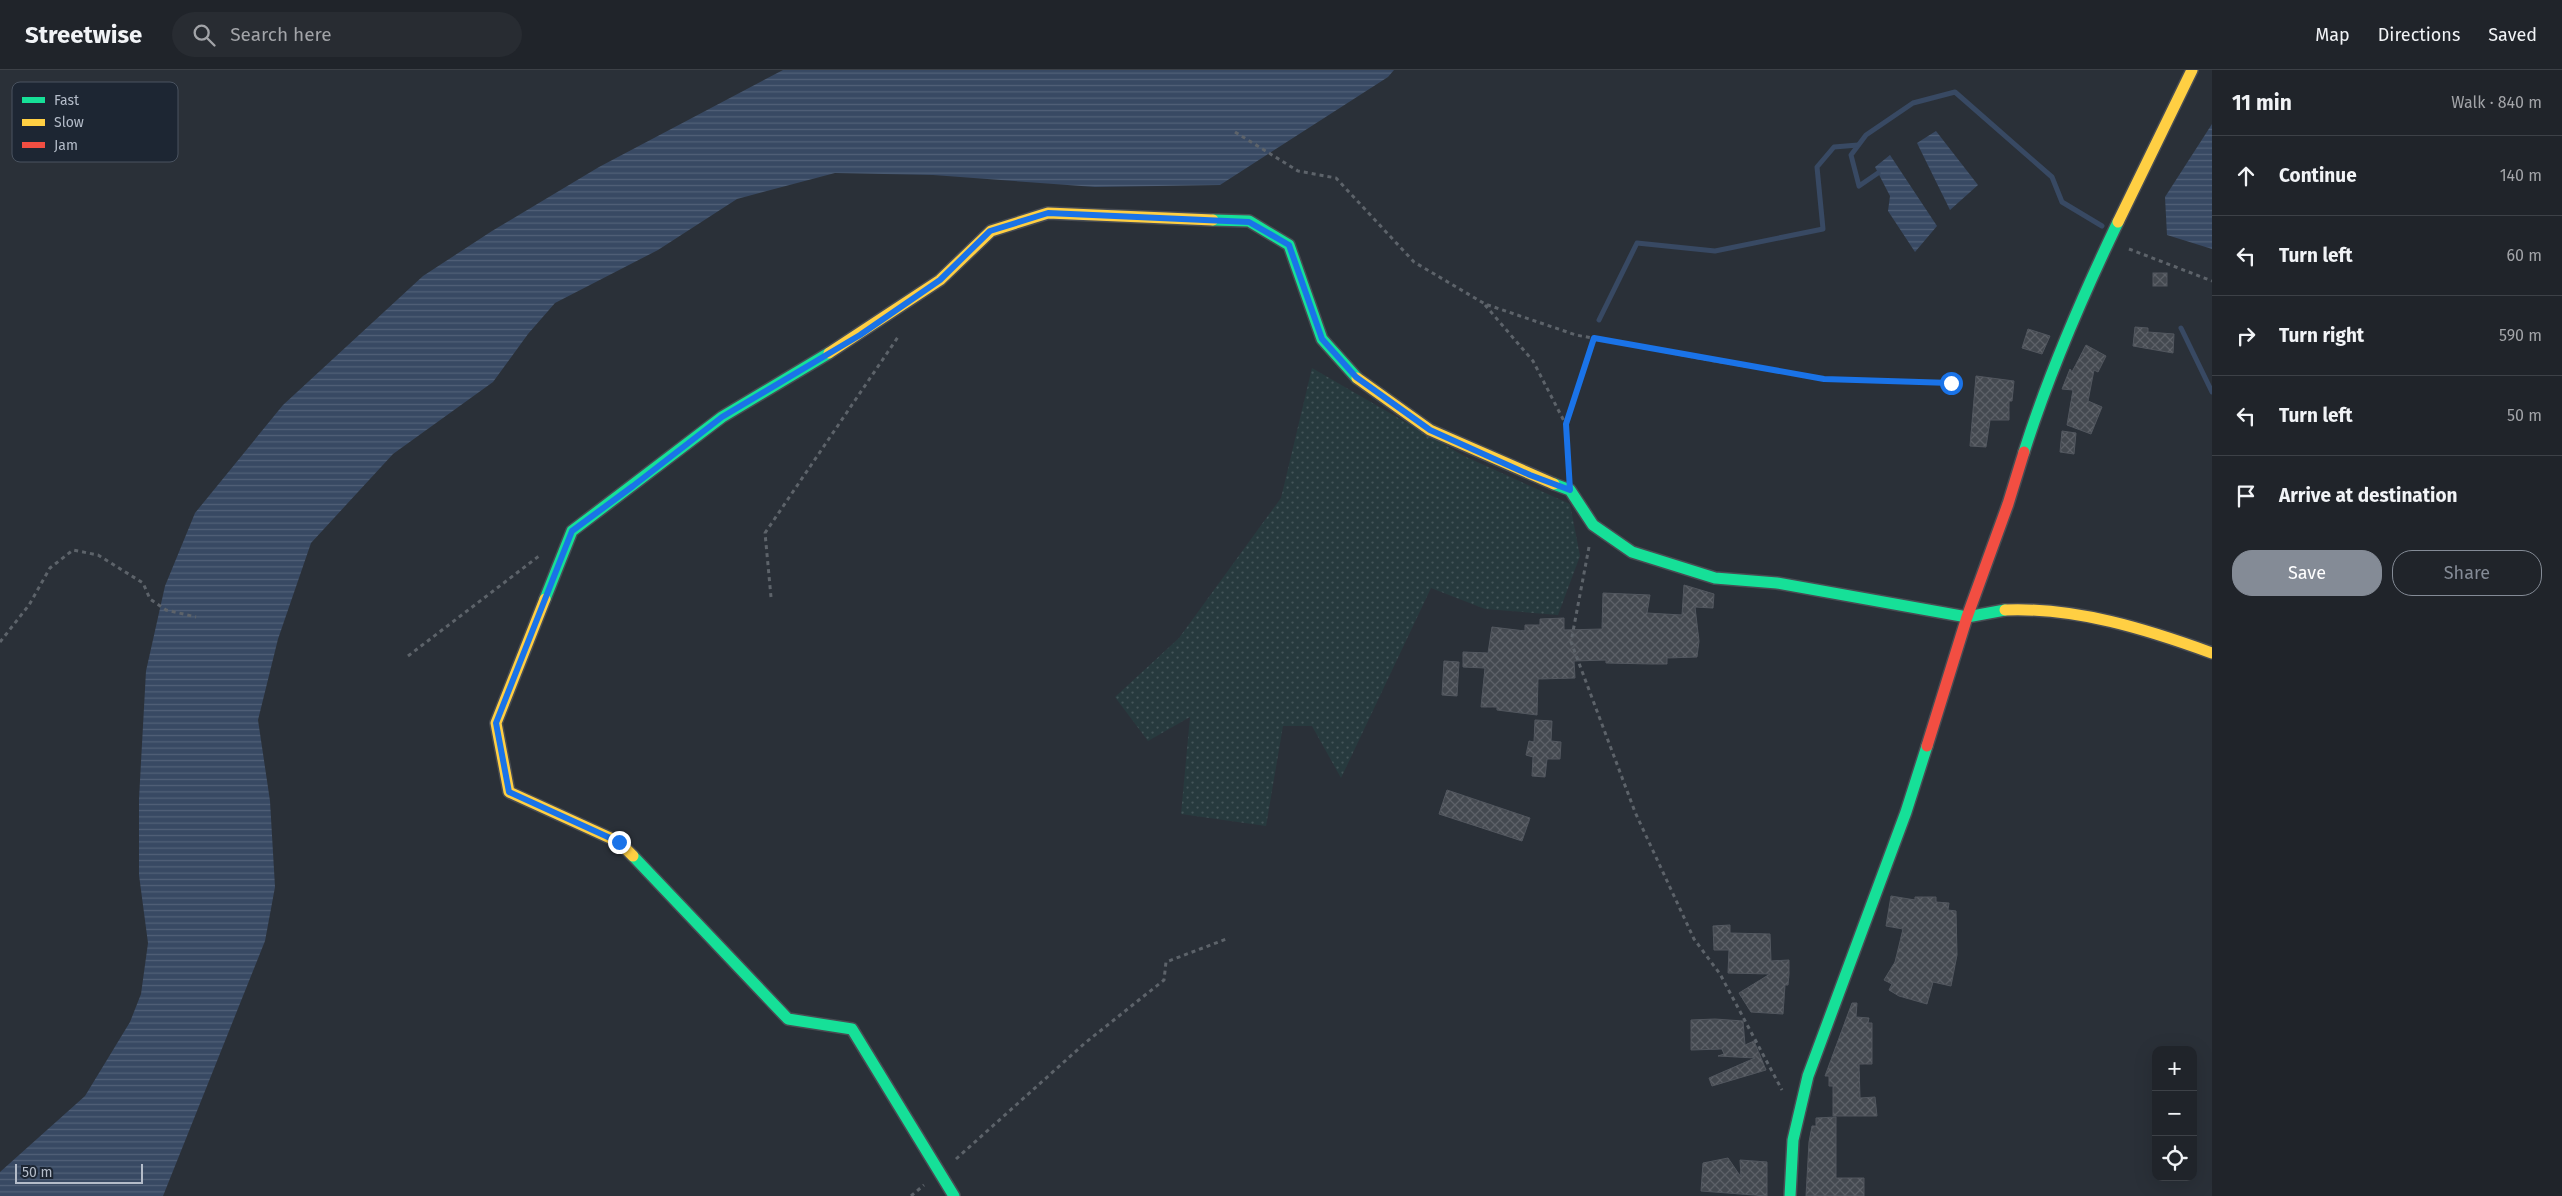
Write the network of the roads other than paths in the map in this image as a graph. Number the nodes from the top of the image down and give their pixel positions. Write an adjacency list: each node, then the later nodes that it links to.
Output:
1 (2192, 70): 2 (street)
2 (1967, 617): 3 (street); 4 (street); 5 (street)
3 (2212, 654)
4 (954, 1196)
5 (1790, 1196)

